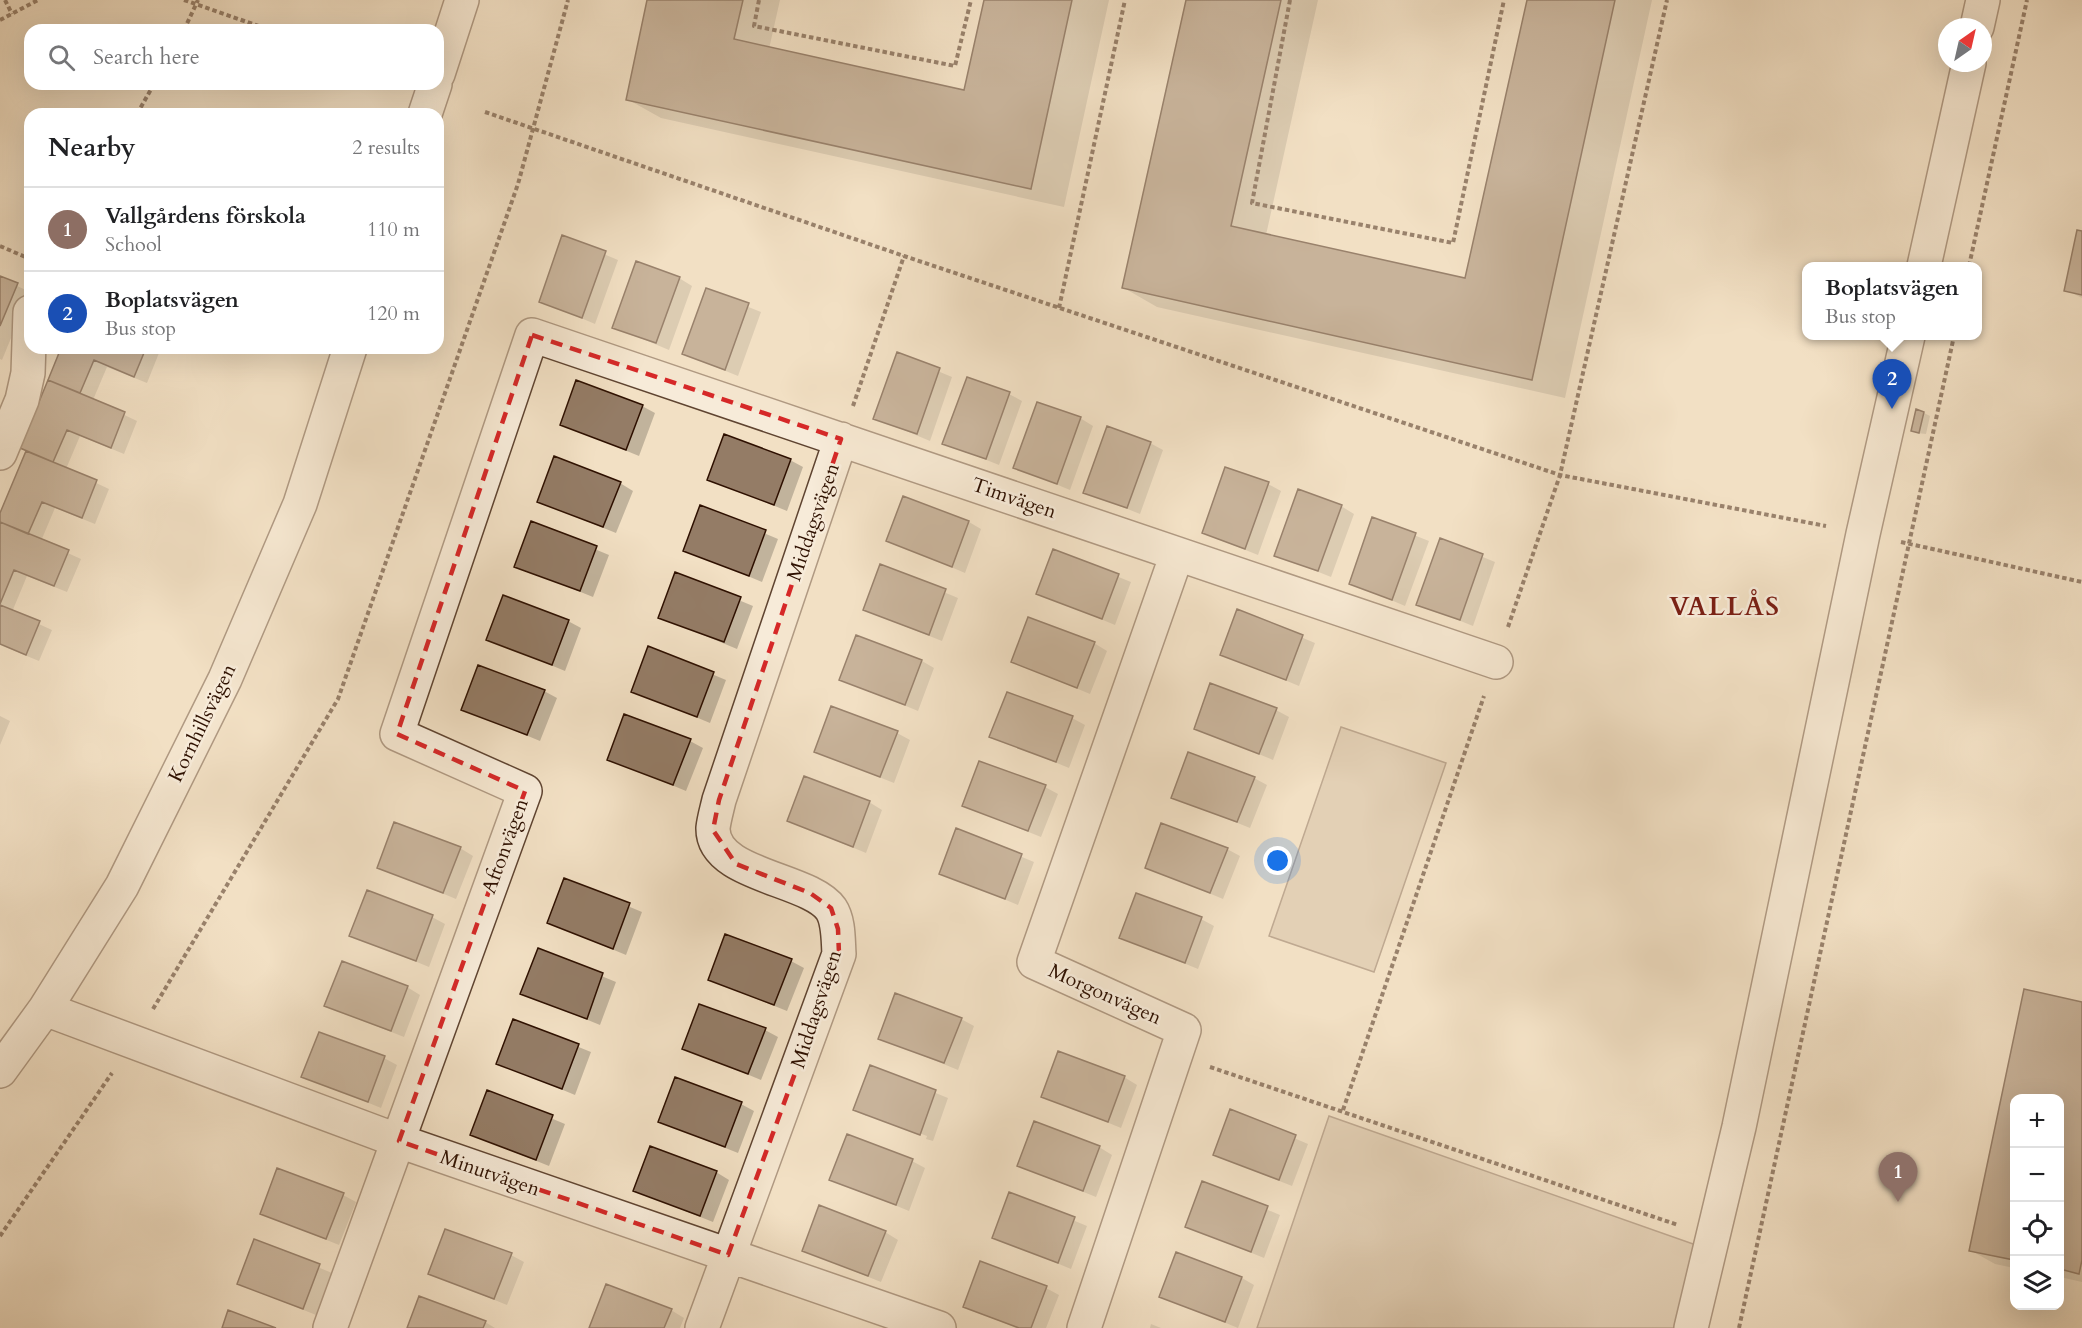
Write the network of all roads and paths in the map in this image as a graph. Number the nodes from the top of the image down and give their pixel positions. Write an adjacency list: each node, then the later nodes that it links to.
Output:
1 (5, 0): 15 (path)
2 (38, 0): 15 (path)
3 (184, 0): 14 (path)
4 (462, 0): 20 (street)
5 (568, 0): 27 (path)
6 (759, 0): 7 (path)
7 (971, 0)
8 (1125, 0): 33 (path)
9 (1290, 0): 10 (path)
10 (1504, 0)
11 (1667, 0): 41 (path)
12 (1983, 0): 16 (street)
13 (2027, 0): 32 (path)
14 (198, 2): 18 (path); 19 (path)
15 (12, 14): 17 (path)
16 (1979, 18)
17 (0, 20)
18 (187, 24)
19 (255, 24)
20 (444, 56)
21 (1967, 72): 31 (street)
22 (151, 90): 24 (path)
23 (433, 90): 25 (street)
24 (140, 108)
25 (427, 108)
26 (485, 111): 27 (path)
27 (532, 127): 30 (path); 48 (path)
28 (0, 246): 29 (path)
29 (24, 256)
30 (904, 256): 33 (path); 39 (path)
31 (1925, 262)
32 (1970, 262)
33 (1059, 308): 41 (path)
34 (532, 335): 39 (street, Timvägen); 52 (street, Aftonvägen)
35 (1907, 340): 42 (street)
36 (1953, 340): 43 (path)
37 (29, 354): 40 (street)
38 (348, 354): 47 (street, Kornhillsvägen)
39 (841, 439): 44 (street, Timvägen); 56 (street, Middagsvägen)
40 (0, 453)
41 (1560, 475): 42 (path); 46 (path)
42 (1863, 534): 43 (path); 54 (street)
43 (1909, 544): 45 (path); 55 (path)
44 (1177, 554): 46 (street, Timvägen); 49 (street, Morgonvägen)
45 (2082, 582)
46 (1496, 662): 51 (path)
47 (45, 1009): 48 (street, Minutvägen); 50 (street, Kornhillsvägen)
48 (134, 1041): 52 (street, Minutvägen); 53 (path)
49 (1176, 1055): 51 (path); 60 (street, Morgonvägen)
50 (0, 1071)
51 (1343, 1110): 54 (path)
52 (399, 1140): 56 (street, Minutvägen); 57 (street, Aftonvägen)
53 (0, 1236)
54 (1712, 1236): 55 (path); 61 (street)
55 (1755, 1250): 62 (path)
56 (728, 1255): 58 (street, Middagsvägen); 59 (street, Minutvägen)
57 (330, 1328)
58 (702, 1328)
59 (939, 1328)
60 (1084, 1328)
61 (1691, 1328)
62 (1738, 1328)

